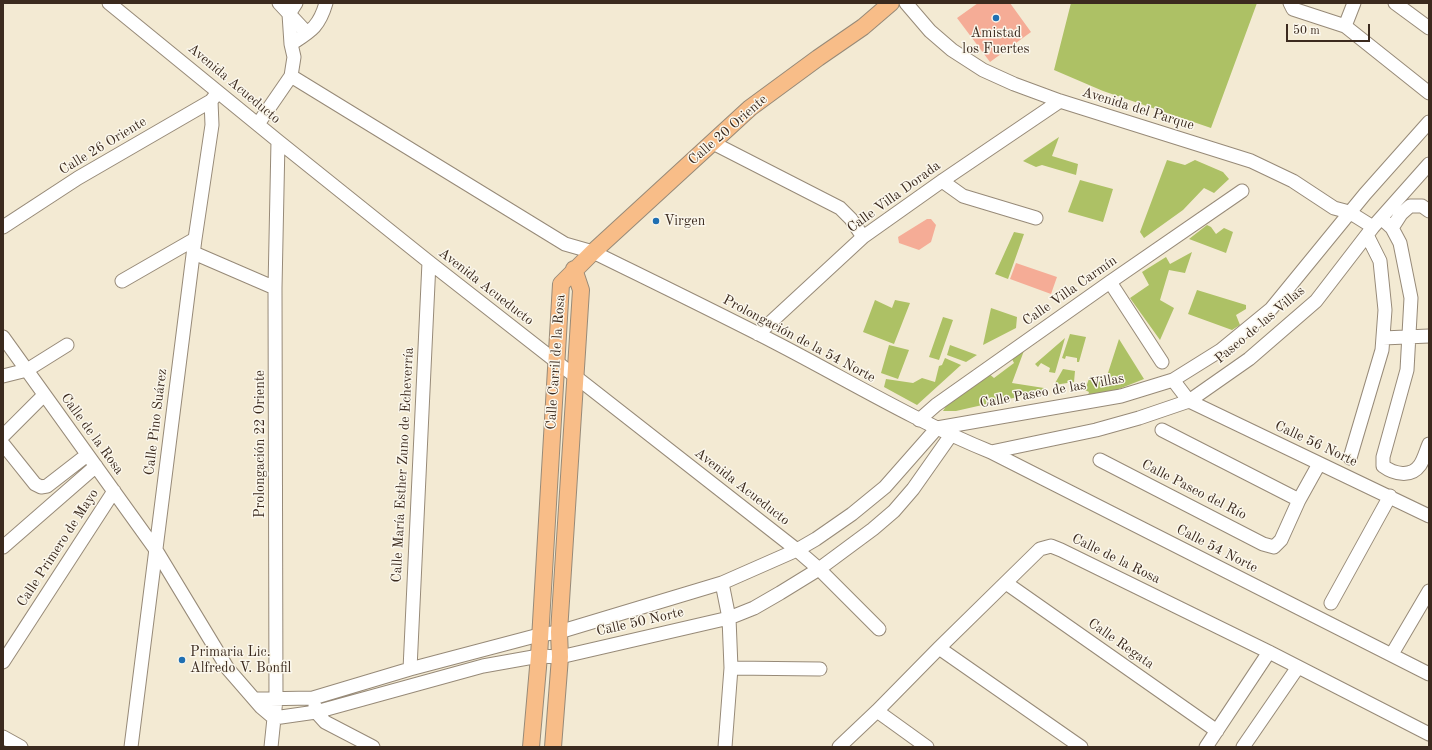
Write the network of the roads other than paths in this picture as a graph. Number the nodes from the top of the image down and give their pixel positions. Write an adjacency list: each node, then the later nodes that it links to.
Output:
1 (109, 3): 16 (street, Avenida Acueducto)
2 (279, 3): 9 (street)
3 (326, 3): 12 (street)
4 (891, 3): 21 (main road, Calle 20 Oriente)
5 (906, 3): 17 (street, Avenida del Parque)
6 (1290, 3): 10 (street)
7 (1354, 3): 10 (street)
8 (1395, 3): 11 (street)
9 (292, 8): 12 (street); 13 (street)
10 (1345, 26): 15 (street)
11 (1429, 28)
12 (307, 33): 13 (street)
13 (291, 44): 14 (street)
14 (291, 76): 19 (street); 33 (street, Prolongación de la 54 Norte)
15 (1429, 93)
16 (215, 97): 19 (street, Avenida Acueducto); 28 (street, Calle 26 Oriente); 32 (street, Calle Pino Suárez)
17 (1060, 101): 23 (street, Calle Villa Dorada); 26 (street, Avenida del Parque)
18 (1429, 122): 26 (street)
19 (258, 124): 20 (street, Avenida Acueducto)
20 (278, 142): 35 (street, Avenida Acueducto); 39 (street, Prolongación 22 Oriente)
21 (713, 143): 31 (street); 33 (main road, Calle 20 Oriente)
22 (1429, 164): 29 (street)
23 (942, 181): 27 (street); 31 (street, Calle Villa Dorada)
24 (1242, 191): 38 (street, Calle Villa Carmín)
25 (1429, 211): 30 (street)
26 (1349, 212): 29 (street, Avenida del Parque); 51 (street, Paseo de las Villas)
27 (1036, 218)
28 (3, 227)
29 (1374, 227): 30 (street, Avenida del Parque); 44 (street); 53 (street, Paseo de las Villas)
30 (1392, 228): 43 (street)
31 (863, 237): 40 (street, Calle Villa Dorada)
32 (196, 239): 34 (street, Calle Pino Suárez); 37 (street)
33 (593, 252): 36 (main road, Calle 20 Oriente); 40 (street, Prolongación de la 54 Norte)
34 (194, 253): 39 (street); 72 (street, Calle Pino Suárez)
35 (429, 262): 46 (street, Avenida Acueducto); 91 (street, Calle María Esther Zuno de Echeverría)
36 (574, 269): 46 (main road, Calle Carril de la Rosa); 50 (main road, Calle Carril de la Rosa)
37 (122, 281)
38 (1110, 282): 47 (street); 54 (street, Calle Villa Carmín)
39 (275, 288): 96 (street, Prolongación 22 Oriente)
40 (758, 334): 54 (street, Prolongación de la 54 Norte)
41 (1429, 336): 43 (street)
42 (3, 337): 48 (street, Calle de la Rosa)
43 (1409, 337): 44 (street); 60 (street)
44 (1383, 338): 63 (street)
45 (67, 346): 48 (street)
46 (555, 361): 50 (street, Avenida Acueducto); 82 (main road, Calle Carril de la Rosa)
47 (1162, 362)
48 (27, 370): 49 (street); 52 (street, Calle de la Rosa)
49 (3, 376)
50 (575, 376): 73 (street, Avenida Acueducto); 81 (main road, Calle Carril de la Rosa)
51 (1173, 380): 53 (street); 55 (street, Calle Paseo de las Villas)
52 (44, 395): 58 (street); 62 (street, Calle de la Rosa)
53 (1189, 401): 61 (street, Paseo de las Villas); 65 (street, Calle 56 Norte)
54 (919, 420): 55 (street, Prolongación de la 54 Norte)
55 (937, 428): 57 (street, Prolongación de la 54 Norte); 73 (street, Calle 50 Norte)
56 (1162, 430): 69 (street)
57 (951, 435): 61 (street, Prolongación de la 54 Norte); 74 (street, Calle 50 Norte)
58 (3, 436)
59 (3, 444): 62 (street)
60 (1429, 444)
61 (991, 452): 85 (street, Calle 54 Norte)
62 (87, 455): 66 (street, Calle de la Rosa)
63 (1350, 458)
64 (1100, 460): 69 (street, Calle Paseo del Río)
65 (1319, 464): 68 (street, Calle 56 Norte); 69 (street)
66 (96, 466): 67 (street, Calle de la Rosa); 71 (street)
67 (114, 491): 72 (street, Calle de la Rosa); 88 (street, Calle Primero de Mayo)
68 (1390, 496): 70 (street, Calle 56 Norte); 78 (street)
69 (1300, 500)
70 (1428, 514)
71 (3, 547)
72 (156, 550): 95 (street, Calle de la Rosa); 105 (street, Calle Pino Suárez)
73 (797, 550): 74 (street, Avenida Acueducto); 75 (street, Calle 50 Norte)
74 (819, 569): 79 (street, Calle 50 Norte); 80 (street, Avenida Acueducto)
75 (722, 583): 79 (street); 81 (street, Calle 50 Norte)
76 (1006, 583): 83 (street, Calle de la Rosa); 84 (street, Calle de la Rosa); 100 (street, Calle Regata)
77 (1429, 591): 85 (street)
78 (1331, 603)
79 (729, 618): 87 (street, Calle 50 Norte); 90 (street)
80 (879, 629)
81 (559, 632): 82 (street, Calle 50 Norte); 87 (main road, Calle Carril de la Rosa)
82 (539, 635): 86 (main road, Calle Carril de la Rosa); 91 (street, Calle 50 Norte)
83 (939, 648): 97 (street, Calle de la Rosa); 113 (street)
84 (1269, 652): 89 (street, Calle de la Rosa); 100 (street)
85 (1392, 654): 93 (street, Calle 54 Norte)
86 (539, 656): 87 (street, Calle 50 Norte); 98 (street, Calle 50 Norte); 108 (main road, Calle Carril de la Rosa)
87 (560, 657): 109 (main road, Calle Carril de la Rosa)
88 (3, 662)
89 (1298, 667): 101 (street, Calle de la Rosa); 103 (street)
90 (731, 668): 92 (street); 110 (street)
91 (410, 669): 94 (street, Calle 50 Norte)
92 (820, 669)
93 (1429, 674)
94 (313, 698): 96 (street, Calle 50 Norte); 98 (street)
95 (256, 699): 96 (street, Calle 50 Norte); 99 (street, Calle de la Rosa)
96 (276, 699): 99 (street, Prolongación 22 Oriente)
97 (877, 711): 111 (street, Calle de la Rosa); 112 (street)
98 (316, 712): 99 (street, Calle 50 Norte); 107 (street)
99 (274, 718): 106 (street, Prolongación 22 Oriente)
100 (1217, 731): 114 (street)
101 (1429, 734)
102 (3, 737): 104 (street)
103 (1244, 746)
104 (21, 747)
105 (131, 747)
106 (271, 747)
107 (373, 747)
108 (531, 747)
109 (553, 747)
110 (724, 747)
111 (839, 747)
112 (927, 747)
113 (1081, 747)
114 (1206, 747)

